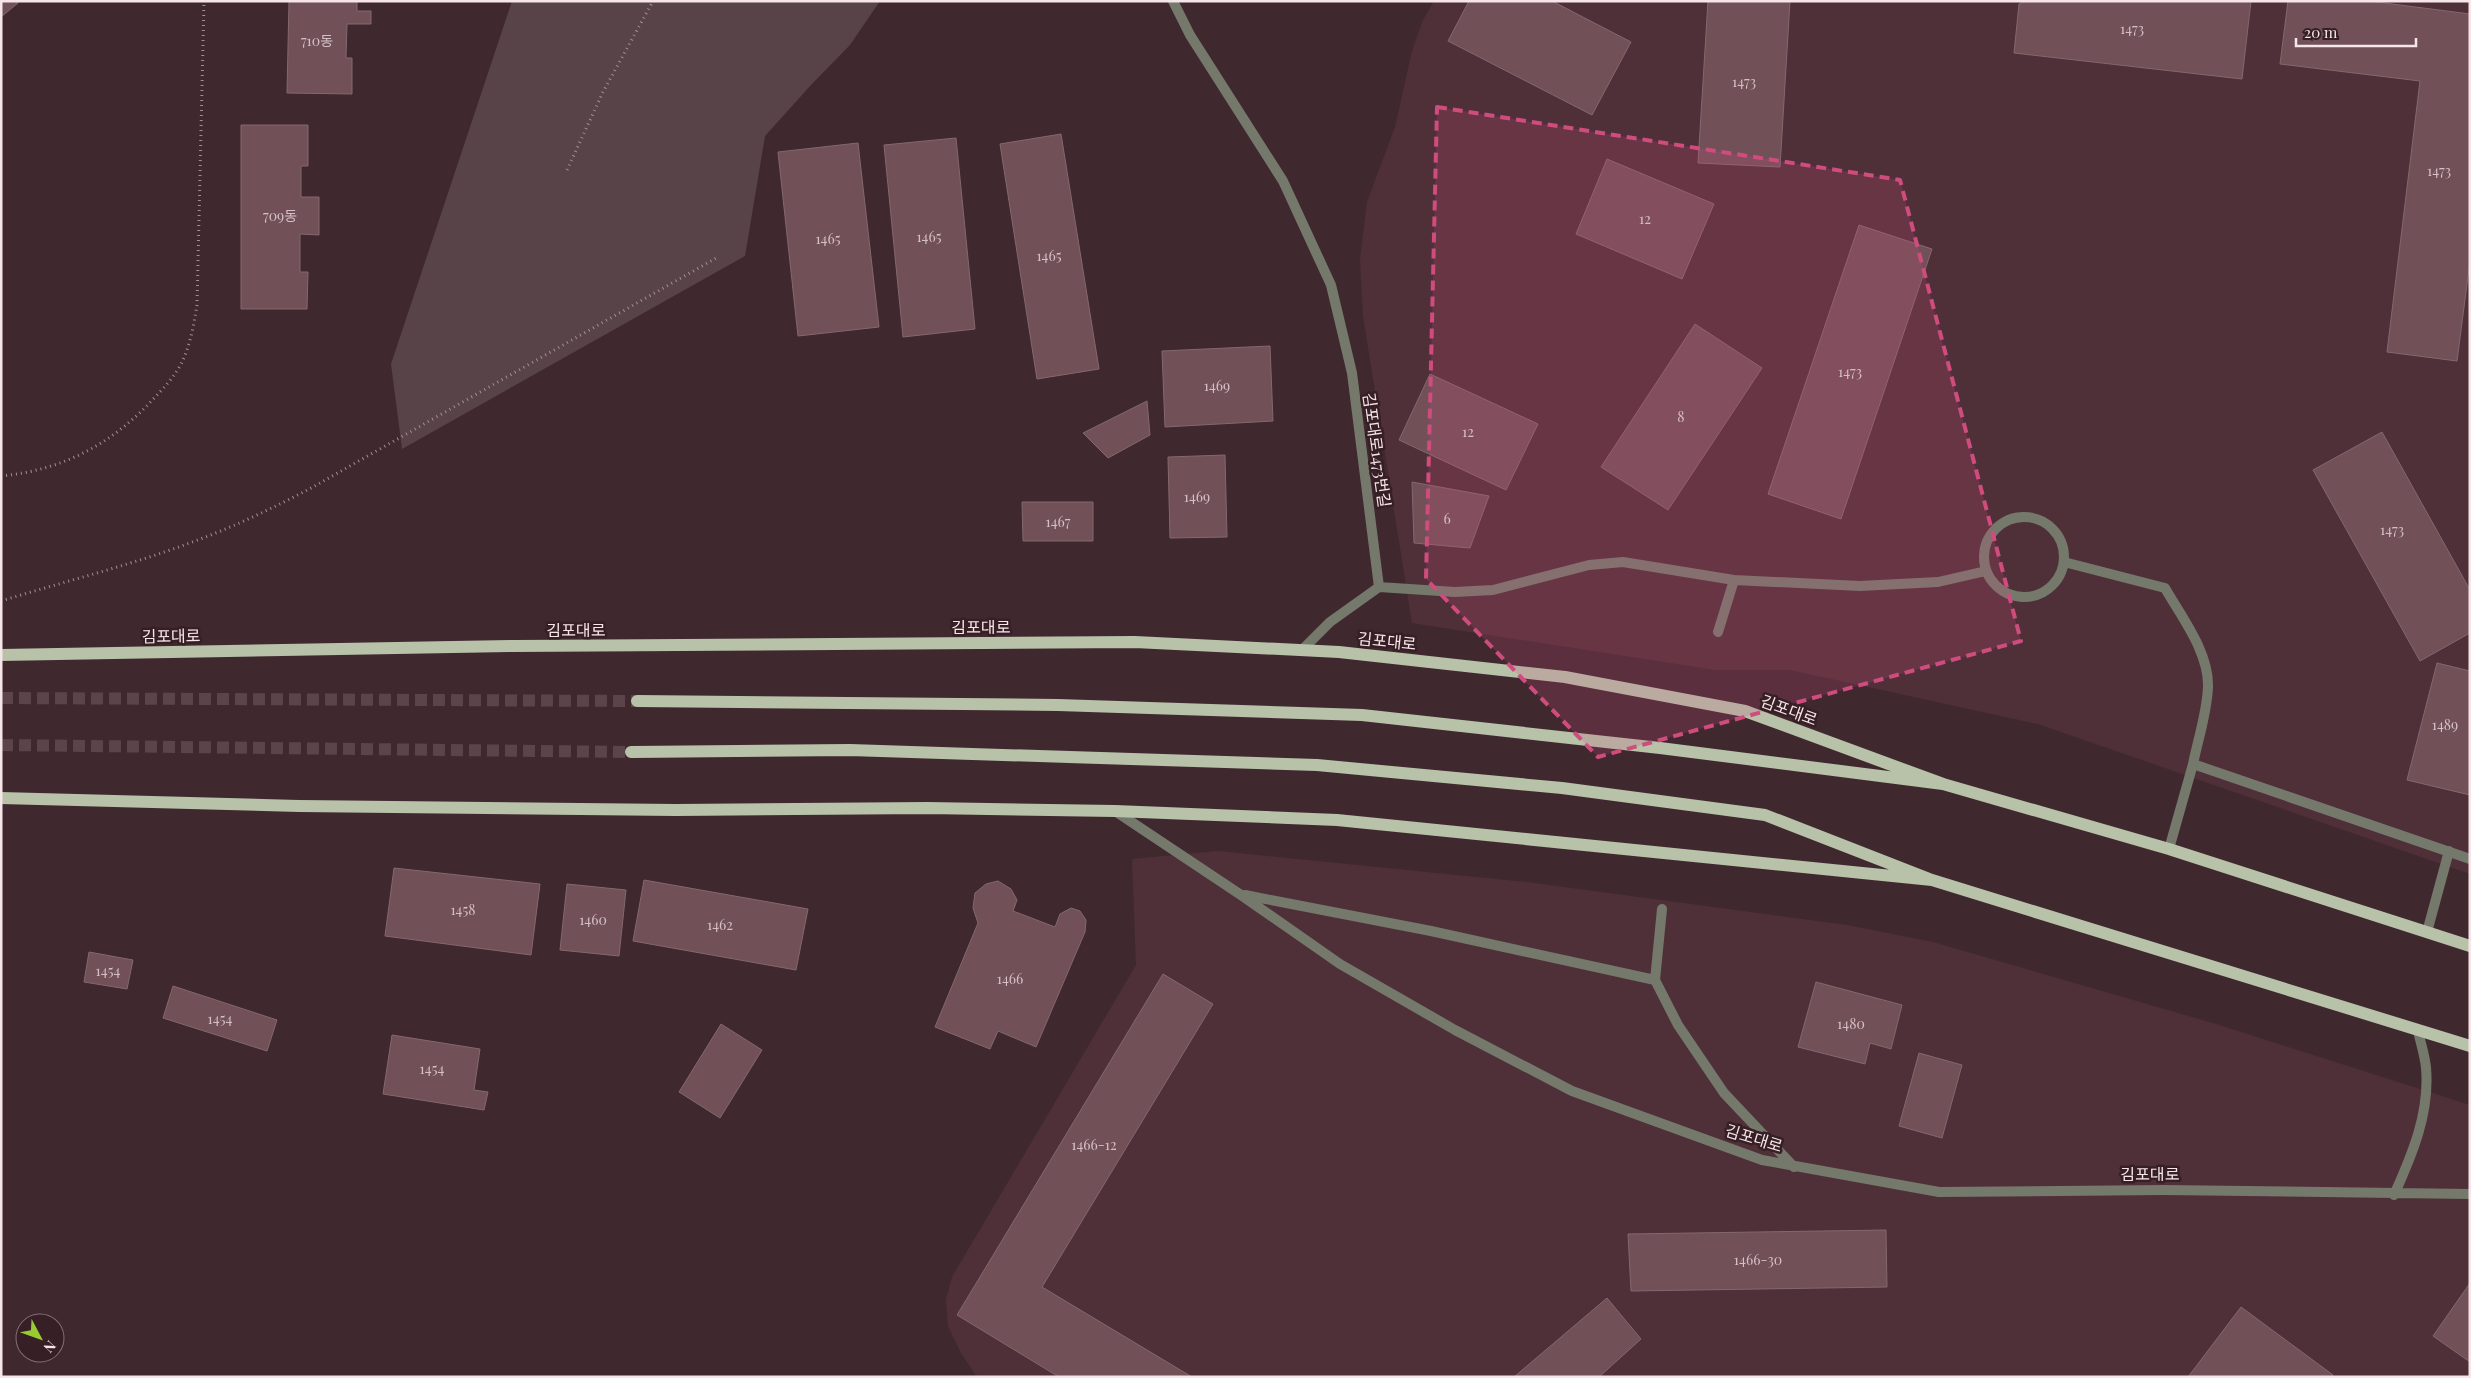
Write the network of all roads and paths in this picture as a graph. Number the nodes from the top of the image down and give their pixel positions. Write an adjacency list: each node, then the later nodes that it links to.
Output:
1 (204, 1): 6 (path)
2 (653, 1): 4 (path)
3 (1173, 1): 10 (lane, 김포대로1473번길)
4 (567, 170)
5 (718, 256): 11 (path)
6 (1, 476)
7 (2064, 562): 8 (lane); 8 (lane); 17 (lane)
8 (1986, 571): 9 (lane)
9 (1734, 580): 10 (lane); 12 (lane)
10 (1379, 587): 13 (lane)
11 (1, 601)
12 (1718, 632)
13 (1302, 650): 14 (main road, 김포대로); 18 (main road, 김포대로)
14 (1, 655)
15 (637, 701): 18 (main road, 김포대로)
16 (631, 752): 24 (main road)
17 (2193, 764): 21 (lane); 22 (lane)
18 (1943, 784): 21 (main road, 김포대로)
19 (1, 798): 20 (main road)
20 (1115, 812): 24 (main road); 25 (lane, 김포대로)
21 (2168, 849): 27 (main road, 김포대로)
22 (2448, 851): 23 (lane); 27 (lane)
23 (2470, 859)
24 (1932, 880): 30 (main road)
25 (1241, 894): 29 (lane); 32 (lane, 김포대로)
26 (1662, 909): 29 (lane)
27 (2426, 932): 28 (main road, 김포대로)
28 (2470, 946)
29 (1656, 980): 32 (lane)
30 (2418, 1030): 31 (main road); 34 (lane)
31 (2470, 1046)
32 (1794, 1167): 34 (lane, 김포대로)
33 (2470, 1194): 34 (lane, 김포대로)
34 (2394, 1195)

